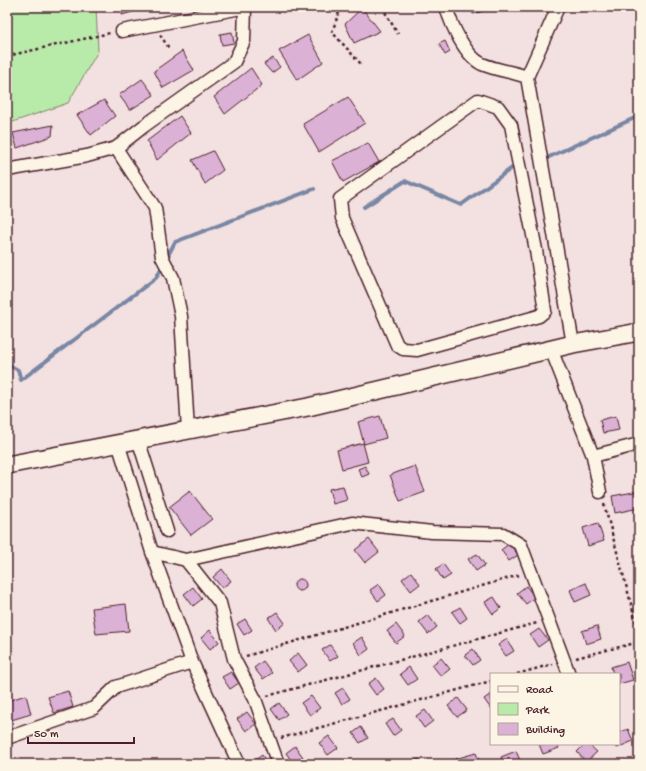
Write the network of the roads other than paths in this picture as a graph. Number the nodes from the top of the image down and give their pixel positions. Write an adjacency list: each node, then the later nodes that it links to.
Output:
1 (246, 7): 4 (street); 6 (street)
2 (446, 7): 5 (street)
3 (558, 7): 5 (street)
4 (122, 31)
5 (527, 77): 8 (street)
6 (116, 148): 7 (street); 13 (street)
7 (7, 170)
8 (555, 246): 9 (street); 11 (street)
9 (536, 250): 9 (street)
10 (639, 332): 11 (main road)
11 (573, 344): 12 (main road)
12 (551, 349): 13 (main road); 17 (street)
13 (188, 430): 14 (main road)
14 (138, 439): 15 (main road); 20 (street)
15 (118, 443): 18 (main road); 21 (street)
16 (639, 444): 17 (street)
17 (593, 456): 19 (street)
18 (7, 464)
19 (600, 492)
20 (167, 531)
21 (152, 552): 22 (street); 23 (street)
22 (186, 560): 24 (street); 27 (street)
23 (192, 662): 25 (street); 26 (street)
24 (569, 673)
25 (7, 738)
26 (239, 764)
27 (278, 764)

